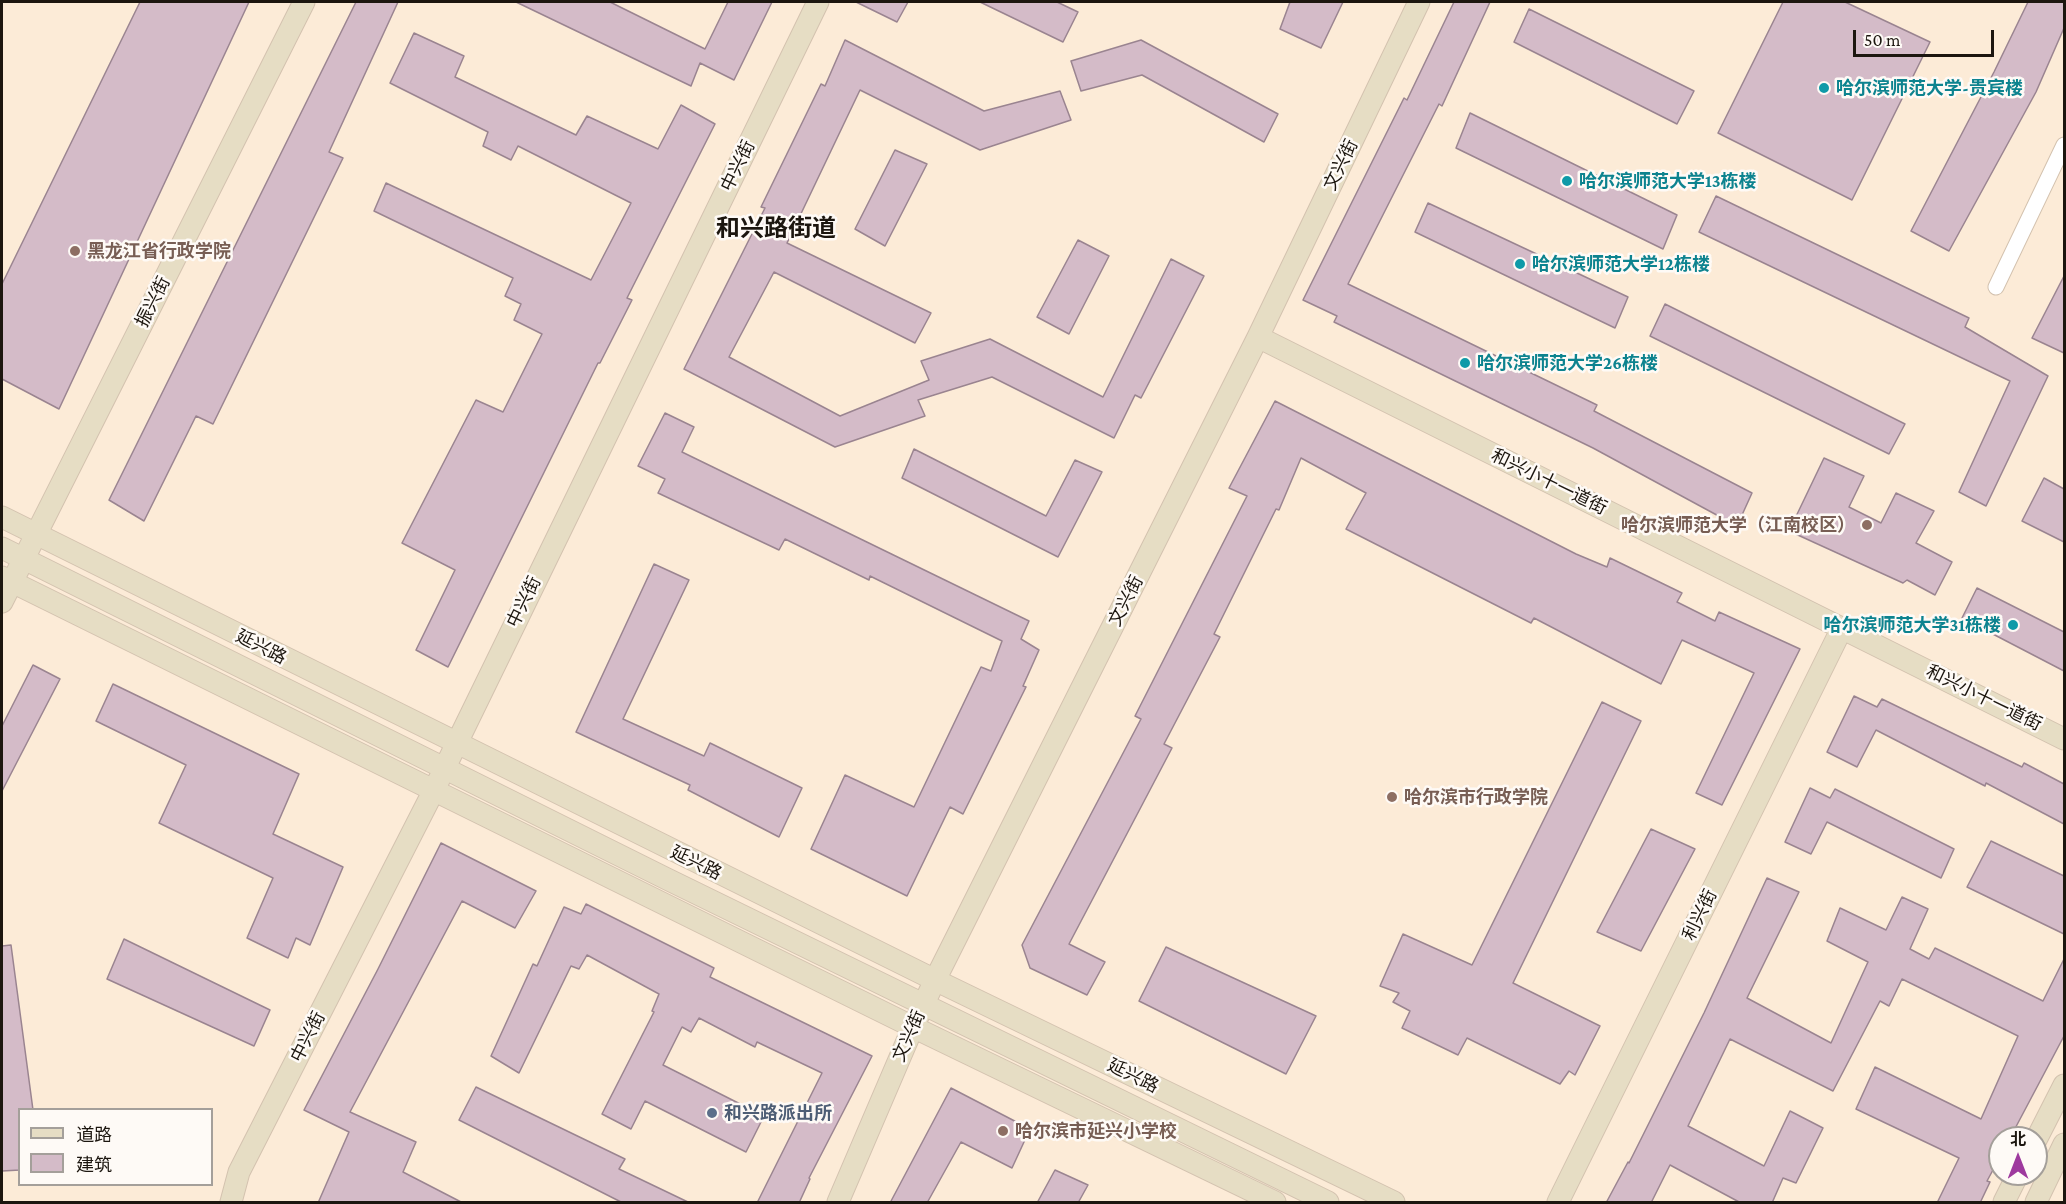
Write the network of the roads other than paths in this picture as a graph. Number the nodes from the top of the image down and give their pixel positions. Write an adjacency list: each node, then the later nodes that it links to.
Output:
1 (303, 2): 8 (street, 振兴街)
2 (818, 2): 15 (street, 中兴街)
3 (1419, 2): 6 (street, 文兴街)
4 (2064, 145): 5 (street)
5 (1996, 287)
6 (1258, 337): 13 (street, 和兴小十一道街); 18 (street, 文兴街)
7 (2, 517): 8 (street, 延兴路)
8 (36, 534): 10 (street, 振兴街); 15 (street, 延兴路)
9 (2, 548): 10 (street)
10 (24, 559): 11 (street, 振兴街); 16 (street)
11 (7, 580): 12 (street, 振兴街); 17 (street)
12 (2, 602)
13 (1842, 628): 14 (street, 和兴小十一道街); 30 (street, 利兴街)
14 (2064, 739)
15 (455, 744): 16 (street, 中兴街); 18 (street, 延兴路)
16 (443, 768): 17 (street, 中兴街); 19 (street)
17 (434, 790): 20 (street); 25 (street, 中兴街)
18 (935, 980): 19 (street, 文兴街); 29 (street, 延兴路)
19 (923, 1004): 20 (street, 文兴街); 28 (street)
20 (913, 1026): 26 (street, 文兴街); 27 (street)
21 (2064, 1085): 22 (street)
22 (2043, 1126)
23 (2064, 1144): 32 (street)
24 (2012, 1186): 31 (street)
25 (231, 1203)
26 (838, 1203)
27 (1275, 1203)
28 (1328, 1203)
29 (1394, 1203)
30 (1558, 1203)
31 (2004, 1203)
32 (2036, 1203)

